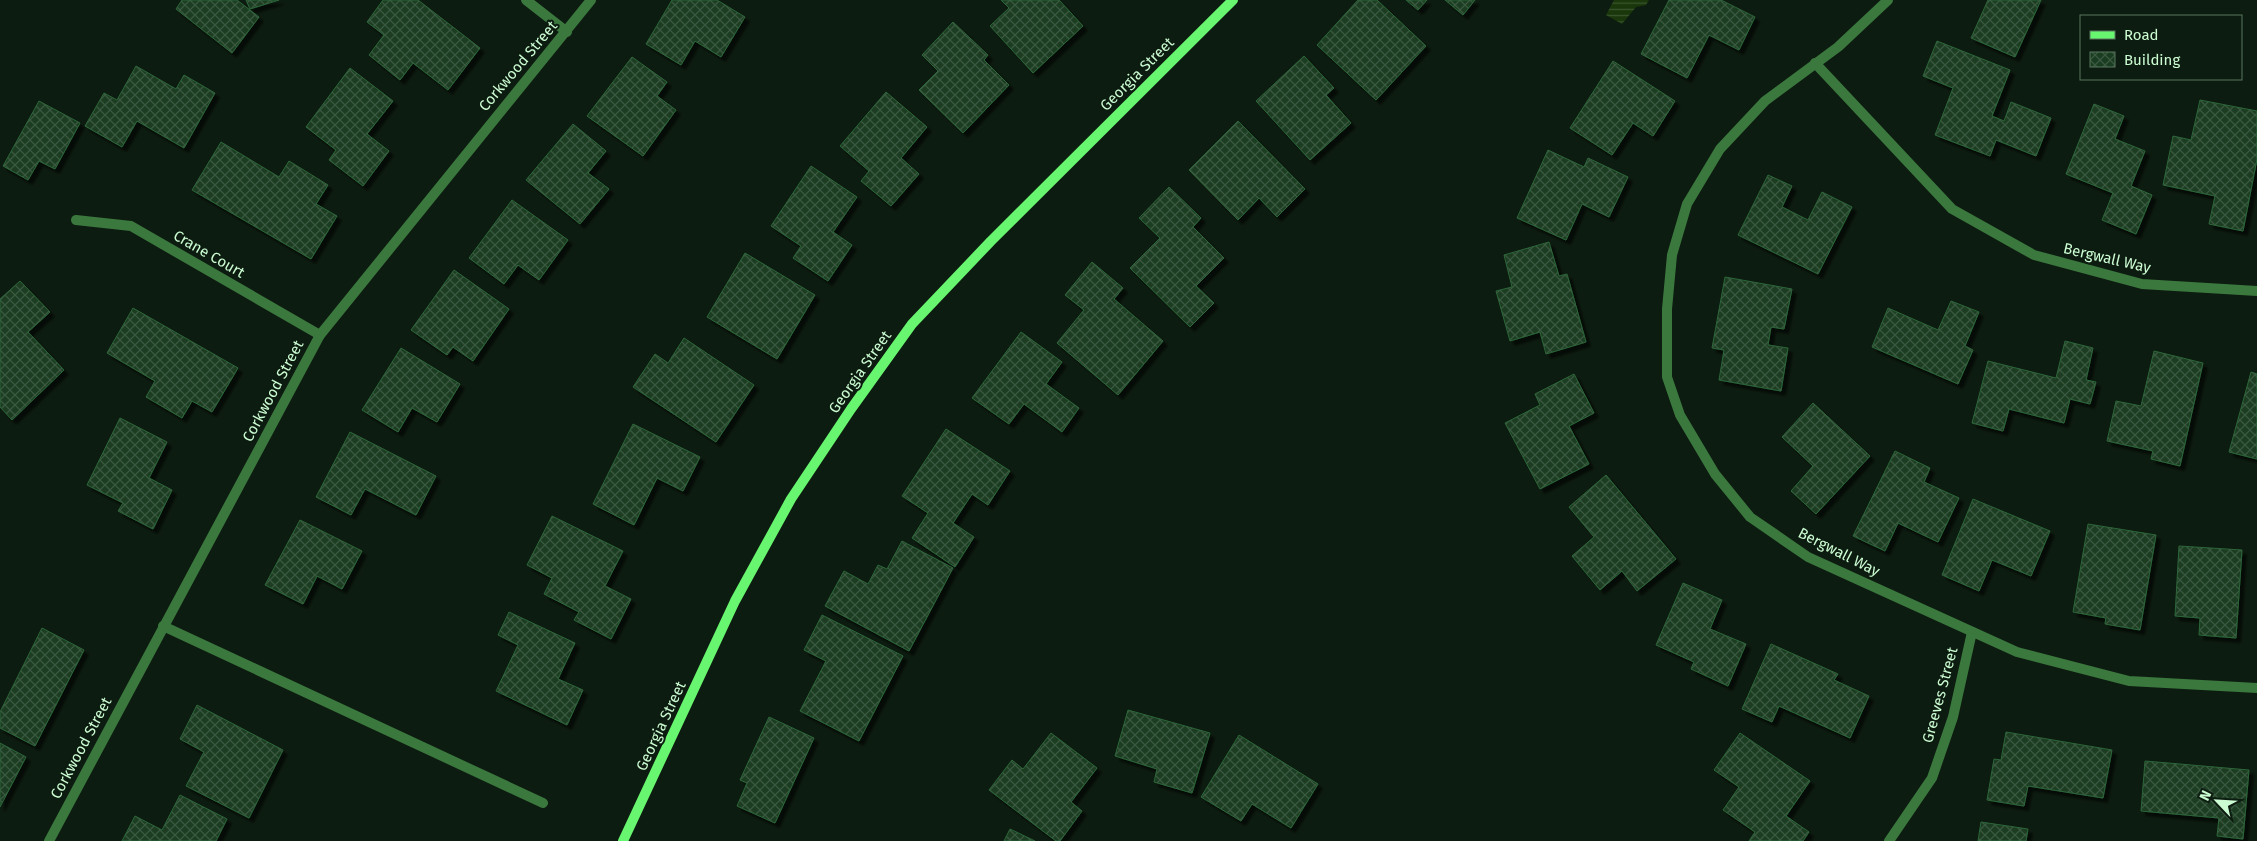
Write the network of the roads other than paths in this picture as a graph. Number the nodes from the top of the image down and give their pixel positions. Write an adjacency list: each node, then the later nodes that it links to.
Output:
1 (526, 0): 5 (street)
2 (591, 0): 5 (street, Corkwood Street)
3 (1233, 0): 15 (main road, Georgia Street)
4 (1888, 0): 6 (street, Bergwall Way)
5 (566, 32): 9 (street, Corkwood Street)
6 (1815, 63): 8 (street, Bergwall Way); 11 (street, Bergwall Way)
7 (76, 220): 9 (street, Crane Court)
8 (2257, 291)
9 (320, 335): 10 (street, Corkwood Street)
10 (163, 626): 13 (street); 14 (street, Corkwood Street)
11 (1972, 632): 12 (street, Bergwall Way); 16 (street, Greeves Street)
12 (2257, 688)
13 (543, 803)
14 (49, 841)
15 (622, 841)
16 (1889, 841)

